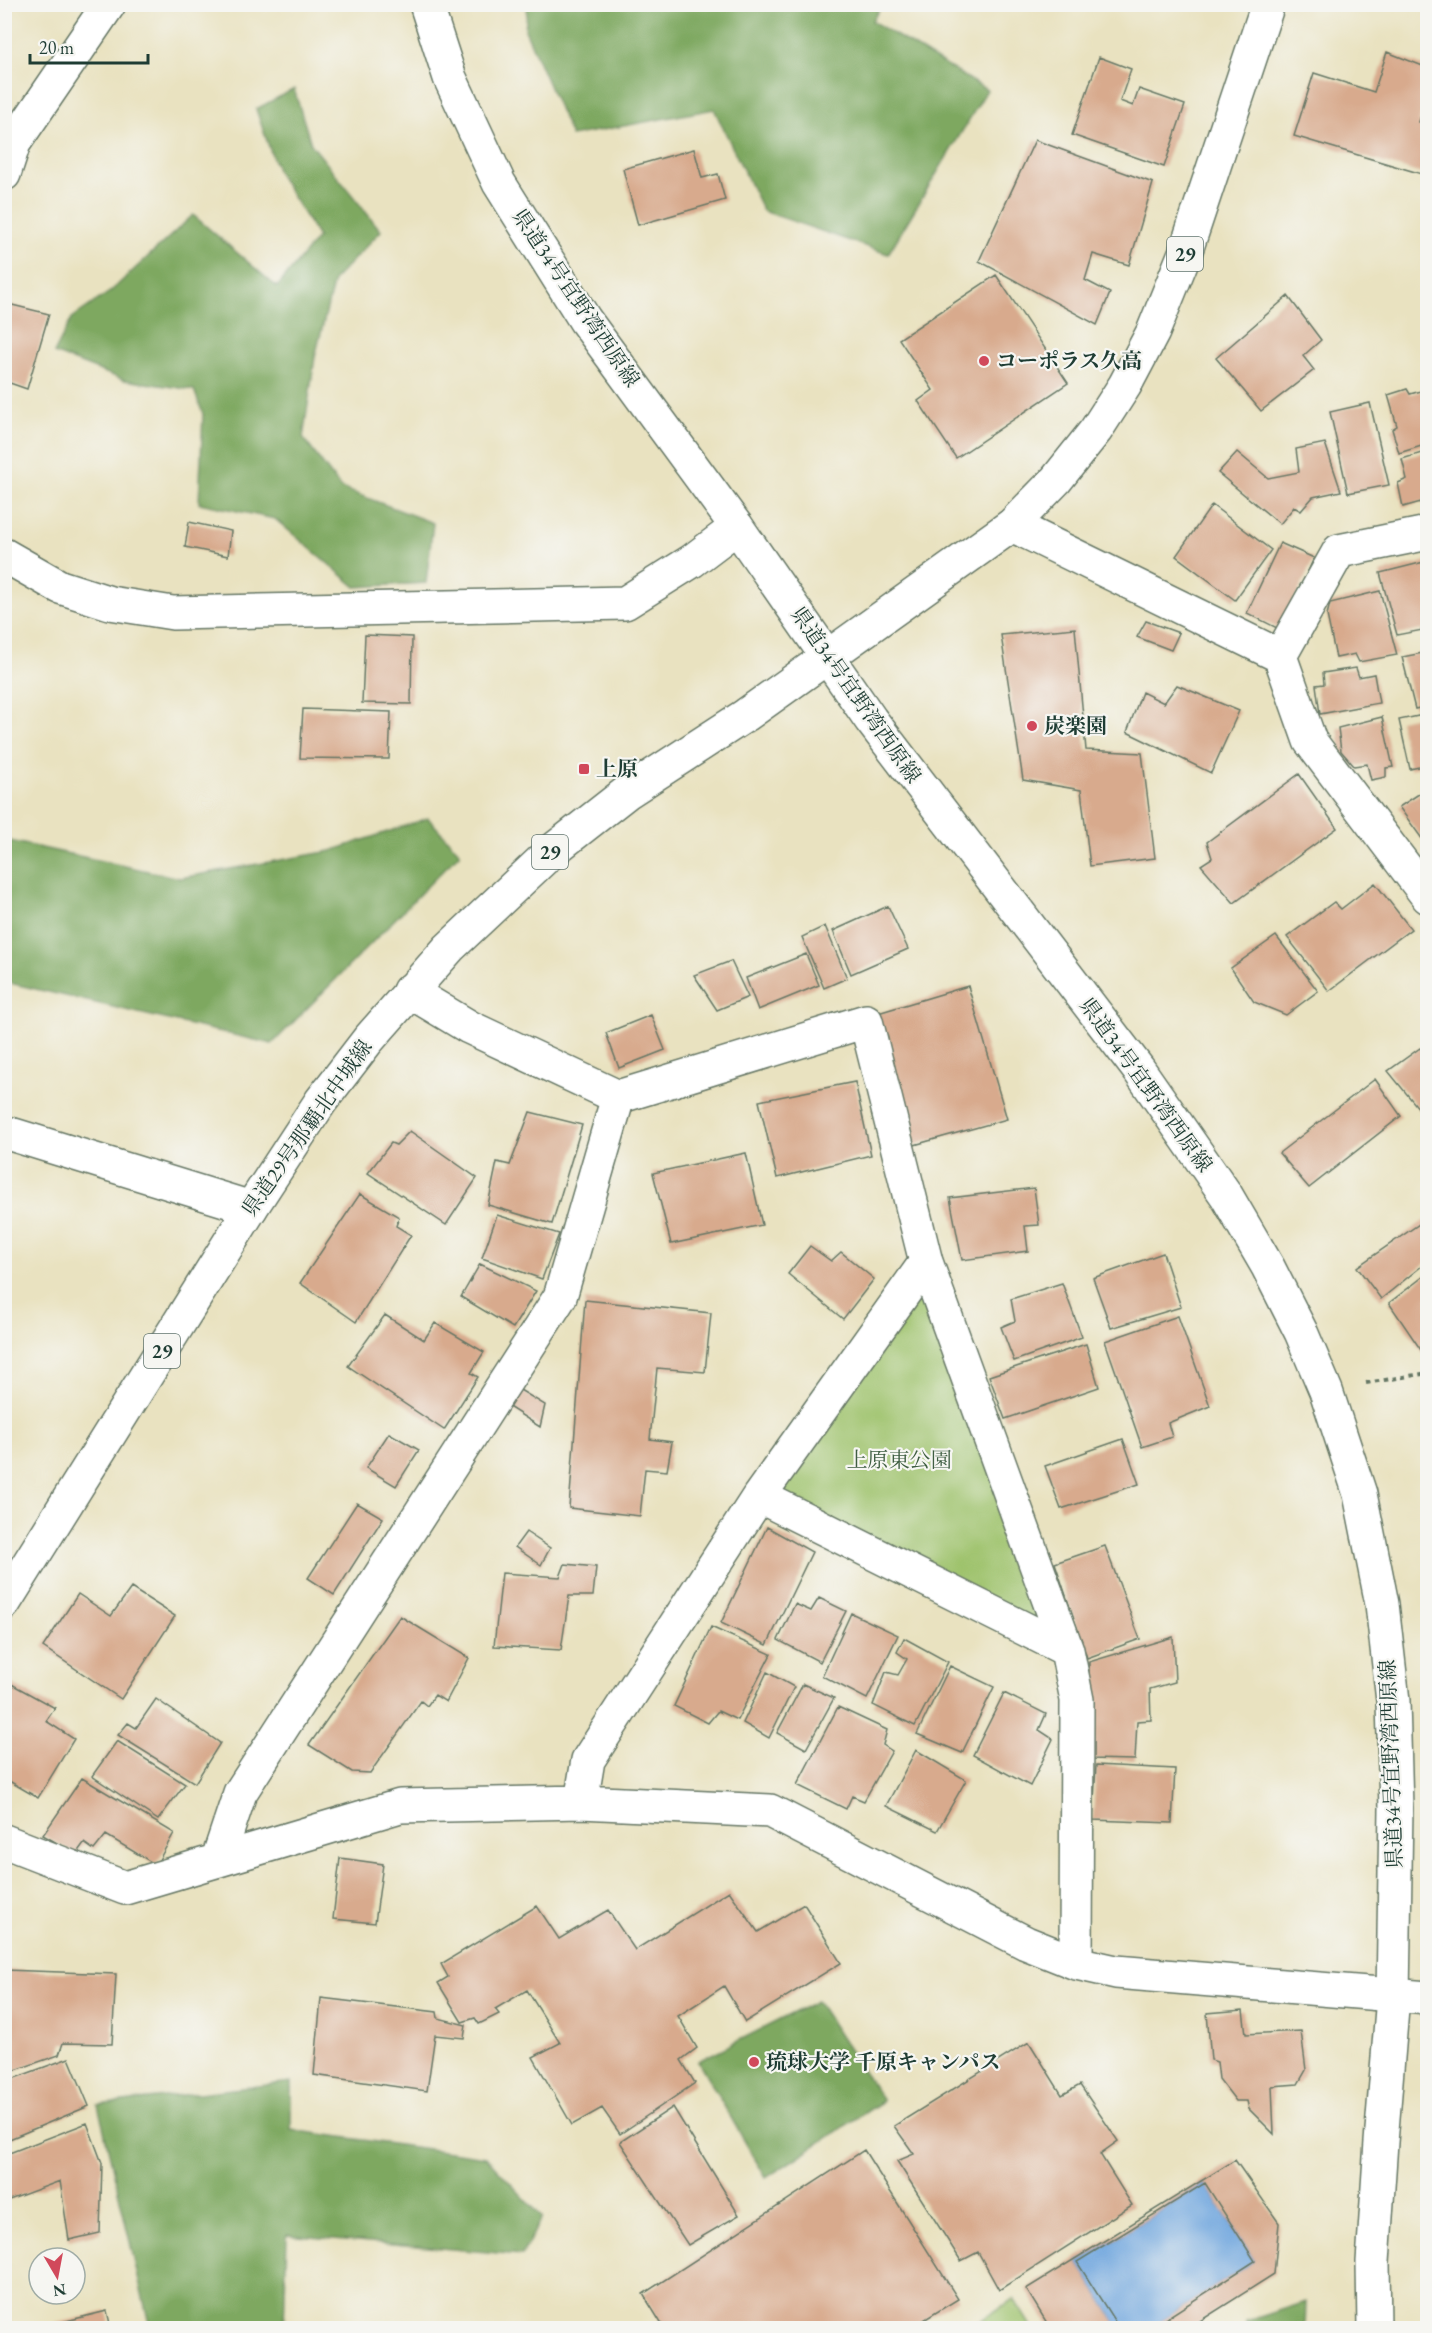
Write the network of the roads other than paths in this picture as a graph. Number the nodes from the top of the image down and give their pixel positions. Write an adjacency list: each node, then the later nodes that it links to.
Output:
1 (109, 4): 4 (street)
2 (426, 4): 6 (street, 県道34号宜野湾西原線)
3 (1268, 4): 5 (street, 29)
4 (4, 174)
5 (1012, 525): 9 (street); 10 (street, 29)
6 (737, 527): 8 (street); 10 (street, 県道34号宜野湾西原線)
7 (1428, 533): 9 (street)
8 (4, 555)
9 (1280, 656): 11 (street)
10 (826, 657): 12 (street, 県道29号那覇北中城線 / 29); 24 (street, 県道34号宜野湾西原線)
11 (1428, 897)
12 (409, 991): 13 (street); 15 (street, 県道29号那覇北中城線 / 29)
13 (618, 1097): 16 (street); 22 (street)
14 (4, 1132): 15 (street)
15 (251, 1208): 18 (street, 県道29号那覇北中城線 / 29)
16 (926, 1262): 17 (street); 19 (street)
17 (759, 1496): 19 (street); 20 (street)
18 (4, 1603)
19 (1067, 1650): 23 (street)
20 (581, 1802): 22 (street); 23 (street)
21 (4, 1841): 22 (street)
22 (218, 1859)
23 (1076, 1963): 24 (street)
24 (1393, 1997): 25 (street); 26 (street, 県道34号宜野湾西原線)
25 (1428, 1998)
26 (1374, 2328)

